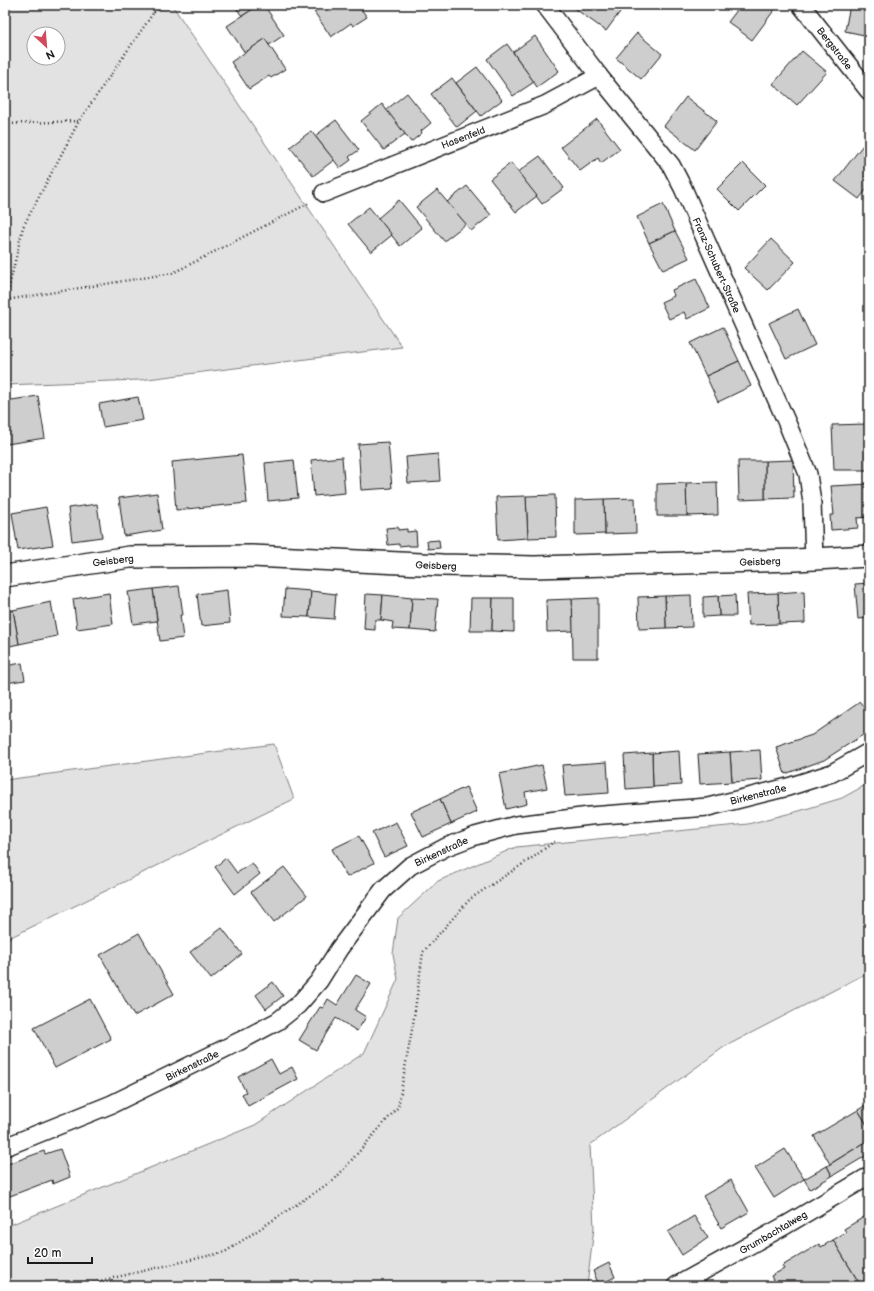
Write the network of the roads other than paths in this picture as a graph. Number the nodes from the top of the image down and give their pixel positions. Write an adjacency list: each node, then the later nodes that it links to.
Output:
1 (545, 5): 3 (street, Franz-Schubert-Straße)
2 (802, 5): 4 (street, Bergstraße)
3 (599, 76): 5 (street, Hasenfeld); 7 (street, Franz-Schubert-Straße)
4 (869, 91)
5 (324, 193)
6 (869, 556): 7 (street, Geisberg)
7 (814, 559): 8 (street, Geisberg)
8 (5, 576)
9 (869, 752): 10 (street, Birkenstraße)
10 (5, 1147)
11 (869, 1176): 12 (street, Grumbachtalweg)
12 (676, 1286)

